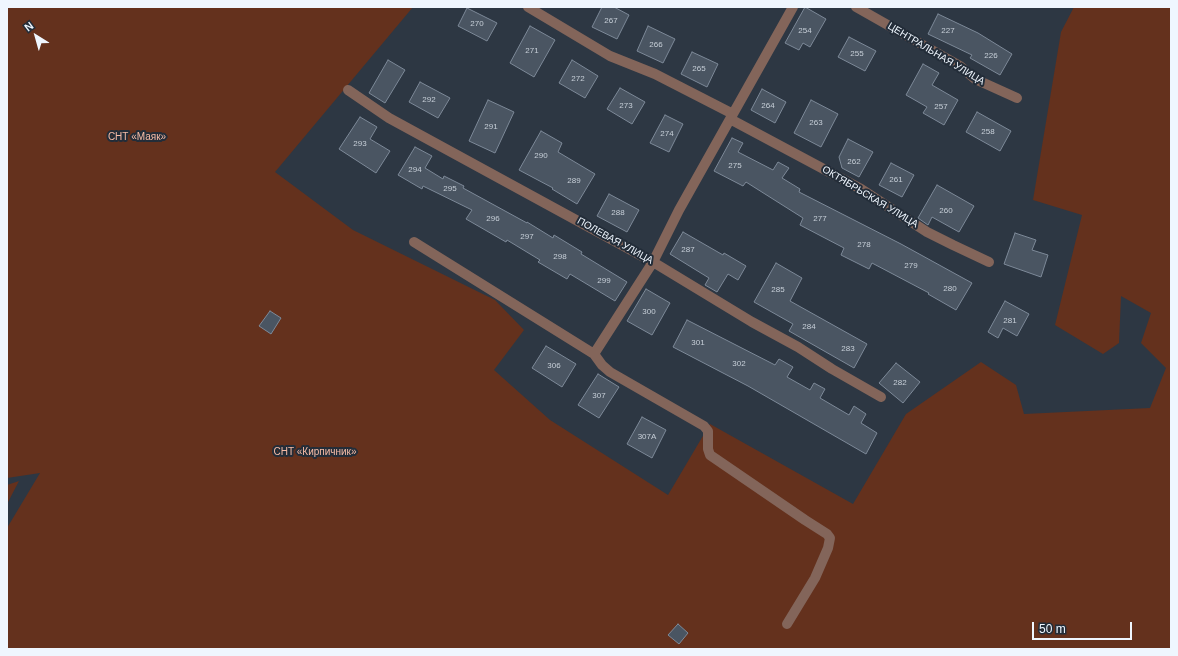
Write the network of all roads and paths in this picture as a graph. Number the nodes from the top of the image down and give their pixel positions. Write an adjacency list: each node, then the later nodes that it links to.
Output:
1 (528, 7): 6 (street, ОКТЯБРЬСКАЯ УЛИЦА)
2 (793, 7): 6 (street)
3 (856, 7): 5 (street, ЦЕНТРАЛЬНАЯ УЛИЦА)
4 (348, 90): 8 (street, ПОЛЕВАЯ УЛИЦА)
5 (1017, 98)
6 (732, 117): 8 (street); 9 (street, ОКТЯБРЬСКАЯ УЛИЦА)
7 (414, 242): 10 (street)
8 (653, 262): 10 (street); 11 (street, ПОЛЕВАЯ УЛИЦА)
9 (989, 262)
10 (594, 354): 12 (street)
11 (881, 397)
12 (787, 624)

